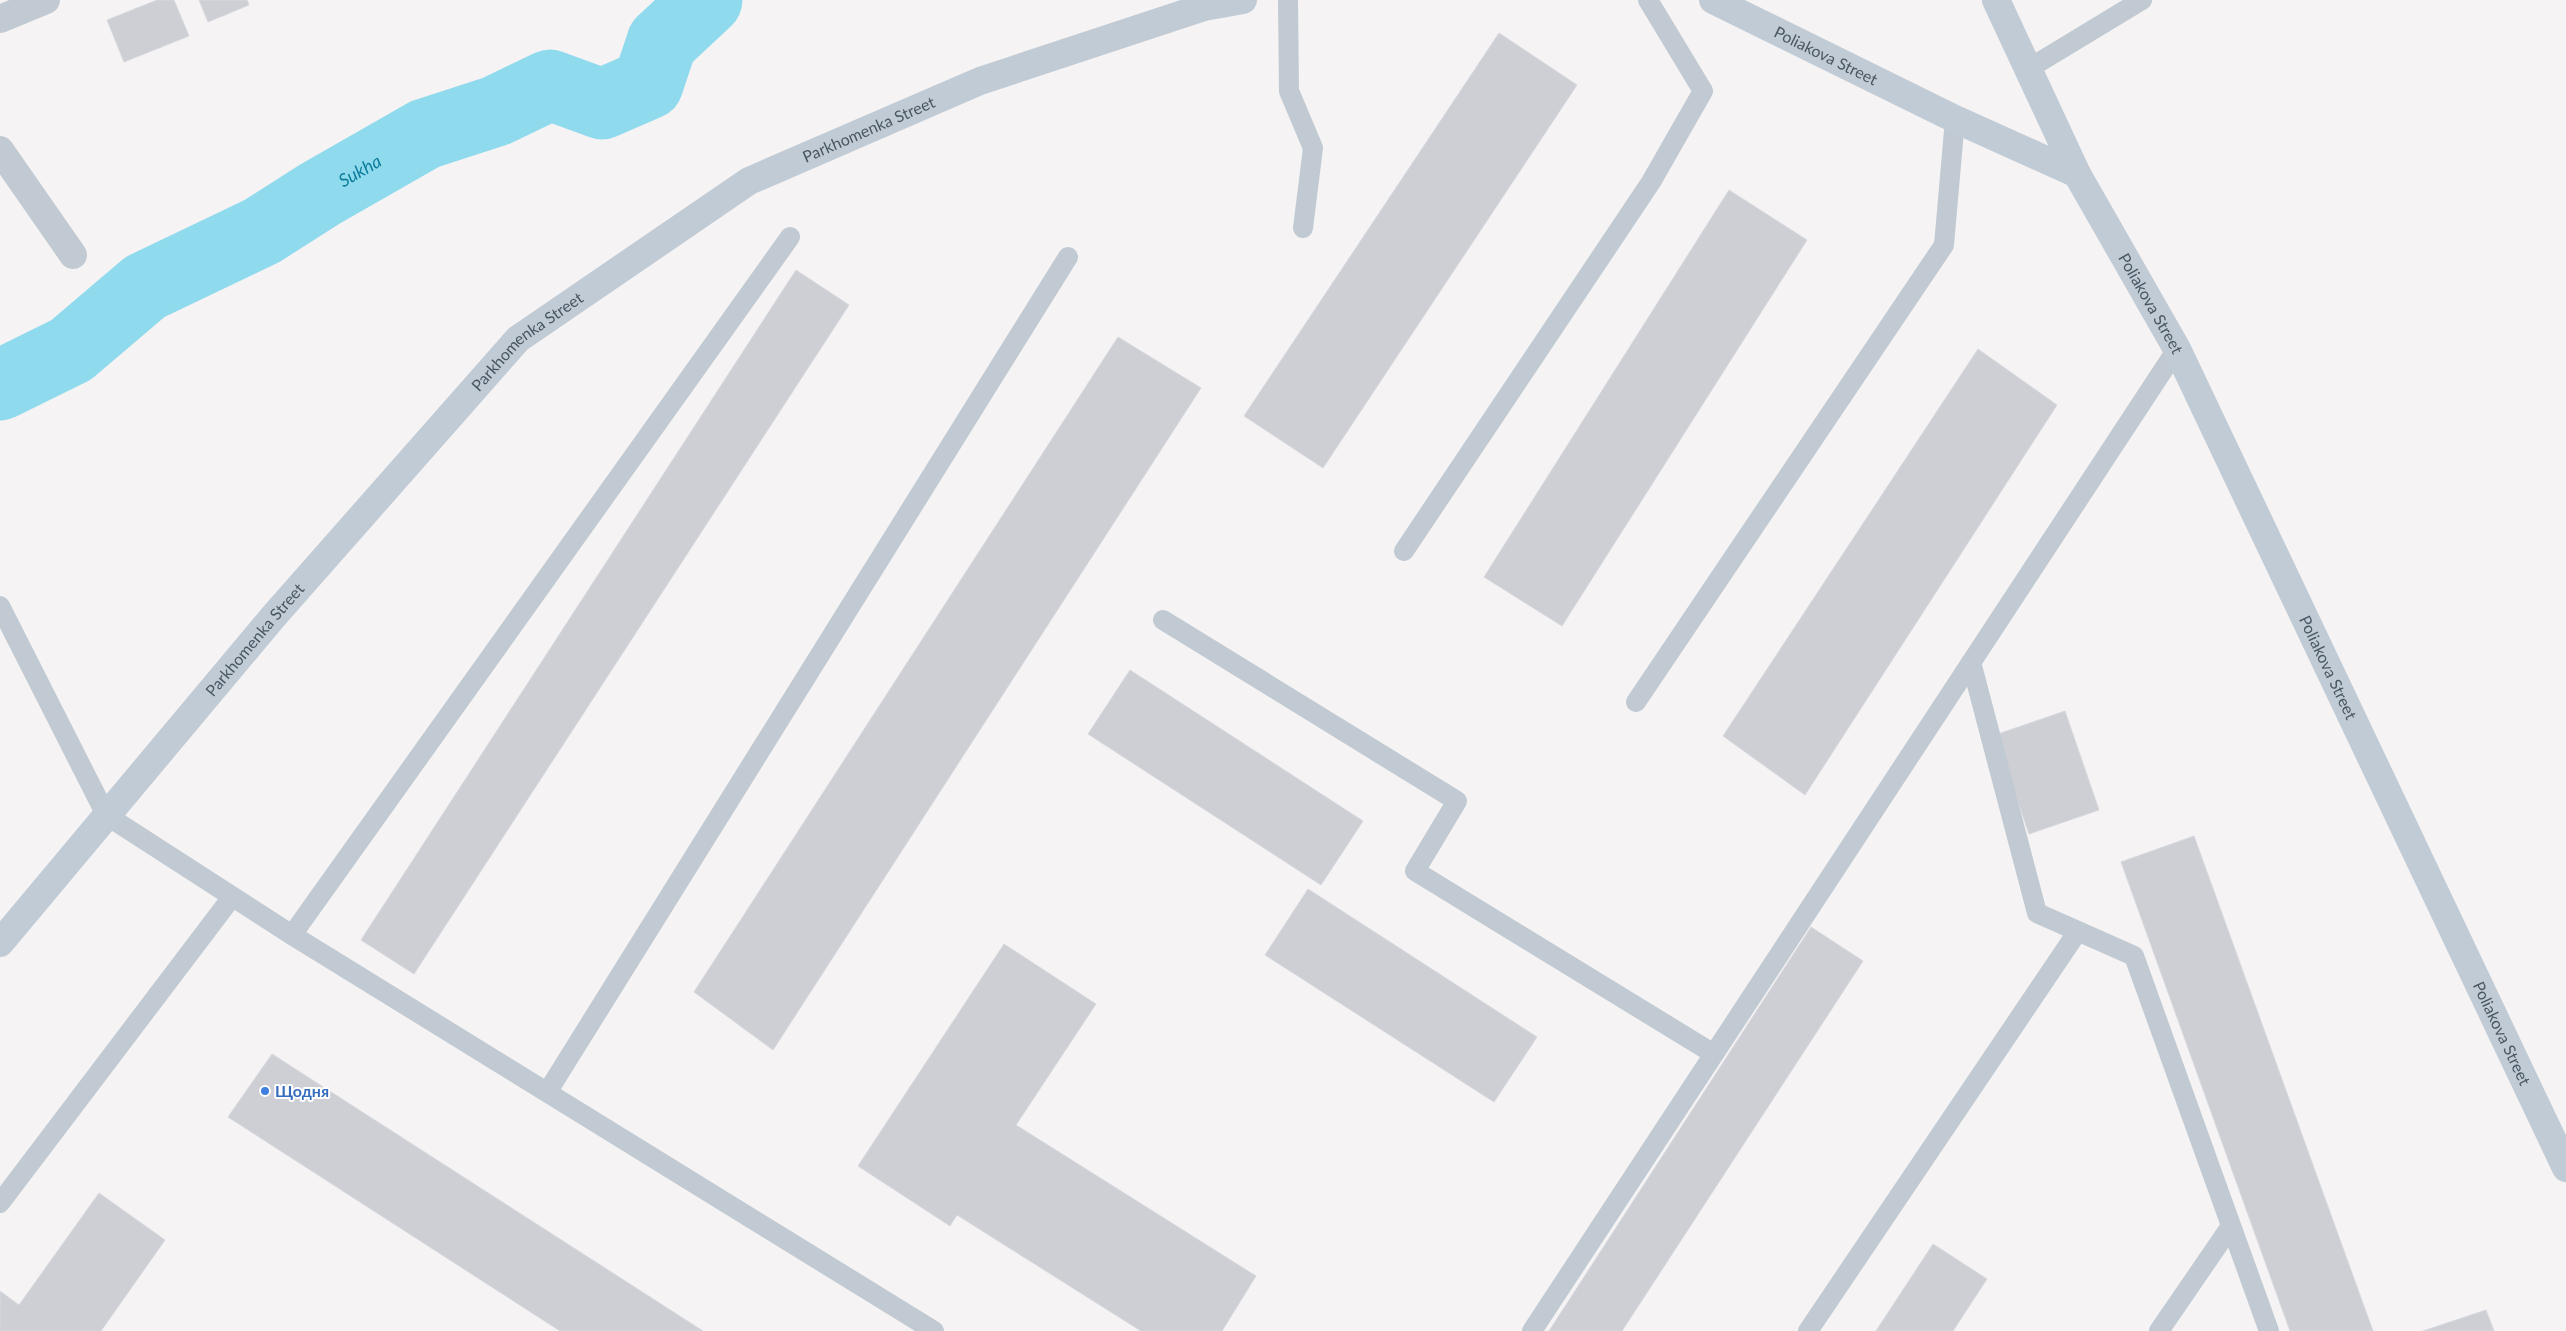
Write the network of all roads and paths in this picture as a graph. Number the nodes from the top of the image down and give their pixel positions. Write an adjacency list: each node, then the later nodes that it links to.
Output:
1 (46, 0): 8 (street)
2 (1243, 0): 23 (street, Parkhomenka Street)
3 (1288, 0): 13 (lane)
4 (1648, 0): 18 (lane)
5 (1713, 0): 10 (street, Poliakova Street)
6 (1996, 0): 9 (street, Poliakova Street)
7 (2142, 0): 9 (lane)
8 (0, 19)
9 (2028, 69): 12 (street, Poliakova Street)
10 (1955, 119): 12 (street, Poliakova Street); 22 (lane)
11 (0, 150): 15 (street)
12 (2077, 174): 17 (street, Poliakova Street)
13 (1303, 228)
14 (790, 237): 26 (lane)
15 (73, 255)
16 (1068, 257): 29 (lane)
17 (2177, 349): 21 (lane); 30 (street, Poliakova Street)
18 (1404, 551)
19 (0, 606): 23 (lane)
20 (1163, 620): 28 (lane)
21 (1971, 662): 25 (lane); 28 (lane)
22 (1636, 702)
23 (106, 815): 24 (lane); 27 (street, Parkhomenka Street)
24 (232, 897): 26 (lane); 31 (lane)
25 (2078, 931): 32 (lane); 35 (lane)
26 (292, 935): 29 (lane)
27 (0, 942)
28 (1714, 1054): 34 (lane)
29 (548, 1091): 33 (lane)
30 (2566, 1168)
31 (0, 1203)
32 (2231, 1226): 36 (lane); 37 (lane)
33 (934, 1331)
34 (1532, 1331)
35 (1808, 1331)
36 (2159, 1331)
37 (2269, 1331)

